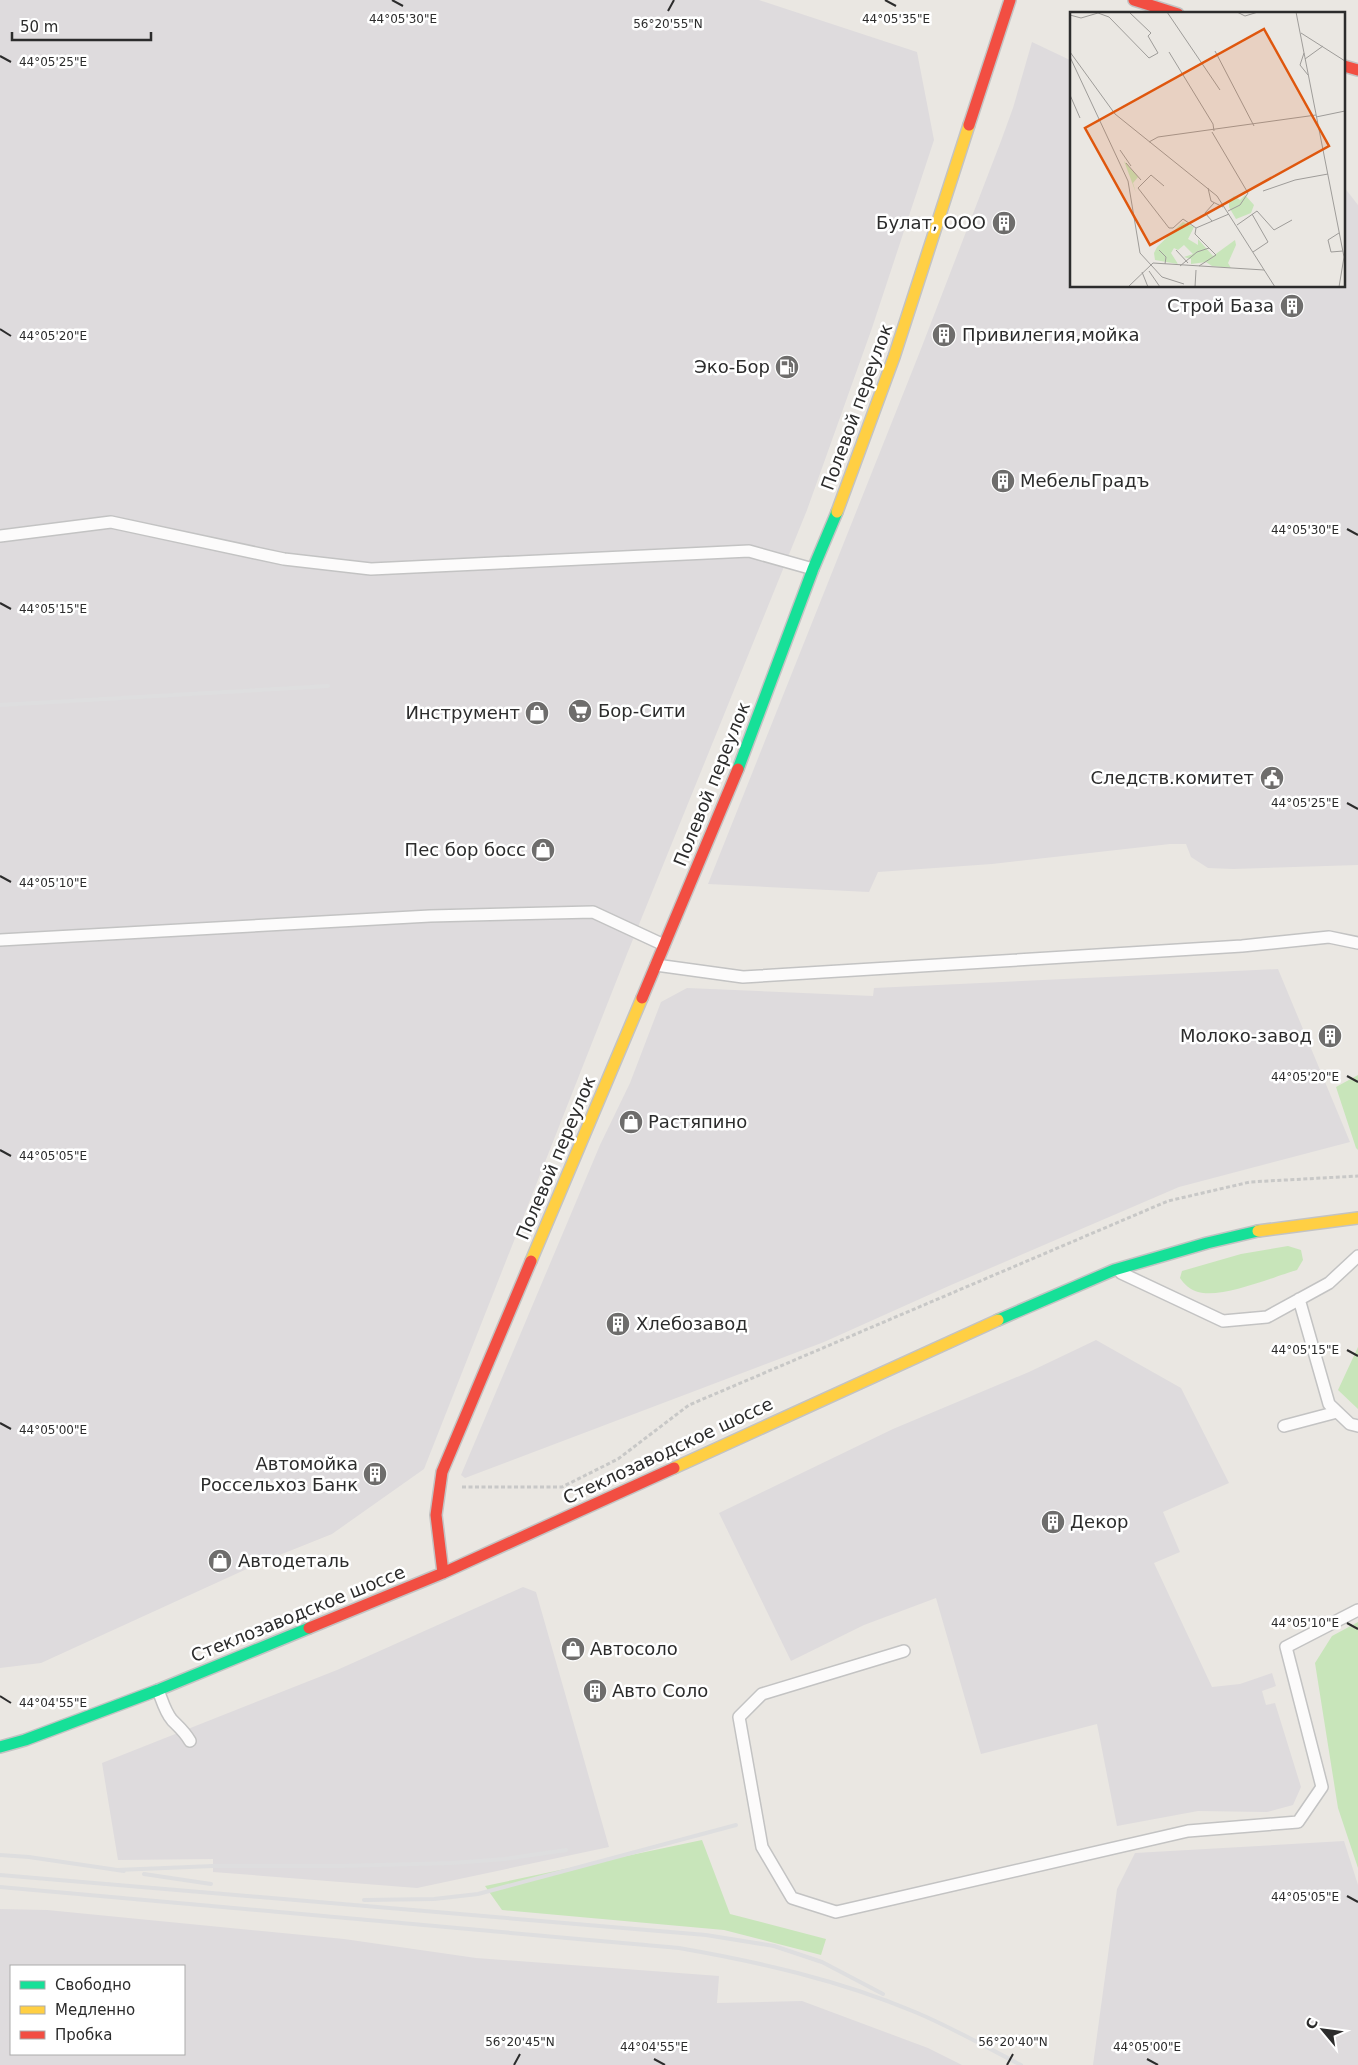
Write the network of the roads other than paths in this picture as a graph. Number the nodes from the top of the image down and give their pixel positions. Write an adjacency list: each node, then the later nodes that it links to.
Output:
1 (1010, 0): 5 (street, Полевой переулок)
2 (1134, 0): 3 (street)
3 (1172, 12)
4 (0, 536): 5 (lane)
5 (813, 569): 8 (street, Полевой переулок)
6 (0, 940): 8 (lane)
7 (1358, 943): 9 (lane)
8 (664, 944): 9 (street, Полевой переулок)
9 (656, 965): 17 (street, Полевой переулок)
10 (1358, 1218): 12 (street, Стеклозаводское шоссе)
11 (1358, 1256): 13 (lane)
12 (1114, 1270): 13 (lane); 17 (street, Стеклозаводское шоссе)
13 (1299, 1300): 14 (lane)
14 (1337, 1412): 15 (lane); 16 (lane)
15 (1284, 1426)
16 (1358, 1426)
17 (444, 1573): 20 (street, Стеклозаводское шоссе)
18 (1358, 1610): 19 (lane)
19 (904, 1651)
20 (158, 1690): 21 (lane); 22 (street, Стеклозаводское шоссе)
21 (190, 1741)
22 (0, 1747)

